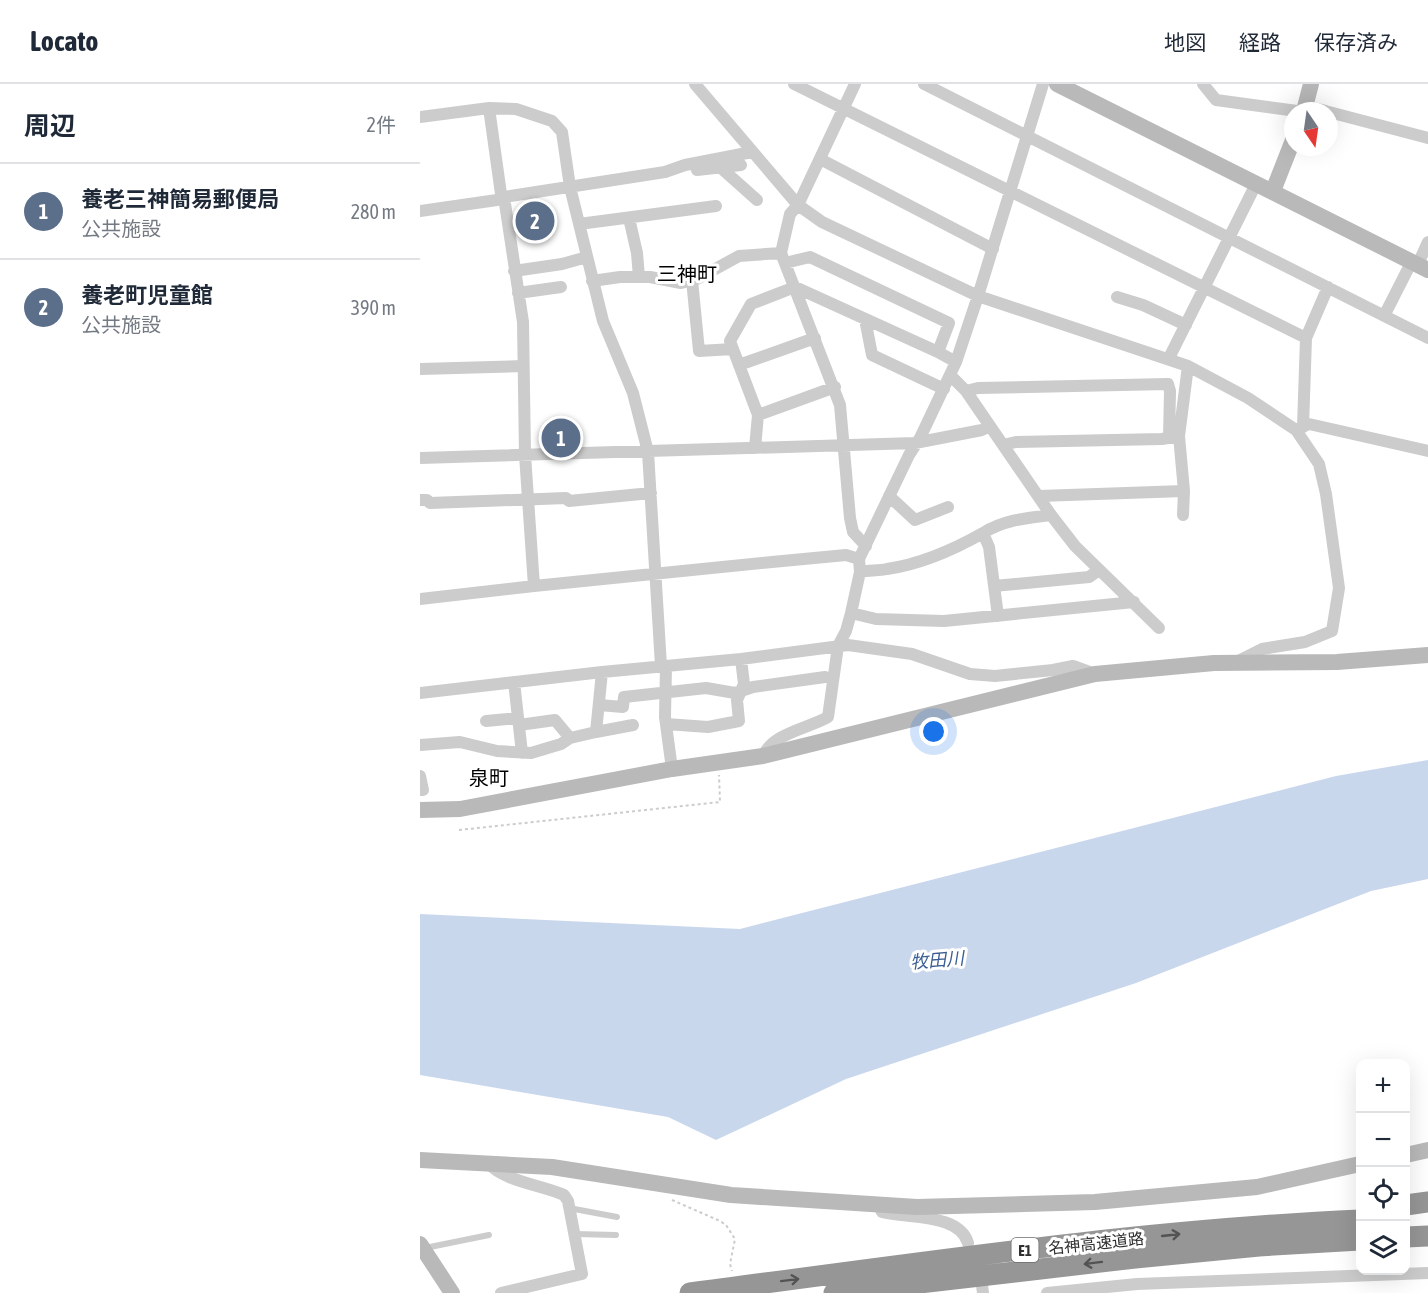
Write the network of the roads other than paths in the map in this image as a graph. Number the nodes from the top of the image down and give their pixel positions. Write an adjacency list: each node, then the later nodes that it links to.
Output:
1 (695, 84): 17 (street)
2 (794, 84): 12 (street)
3 (855, 84): 12 (street)
4 (924, 84): 15 (street)
5 (1043, 84): 15 (street)
6 (1056, 84): 23 (street)
7 (1203, 84): 10 (street)
8 (1311, 84): 9 (street)
9 (1305, 102)
10 (1284, 107)
11 (489, 108): 14 (street); 24 (street); 27 (street)
12 (845, 108): 19 (street); 26 (street)
13 (1338, 114): 16 (street)
14 (420, 117)
15 (1027, 137): 26 (street); 34 (street)
16 (1428, 138)
17 (752, 152): 22 (street); 29 (street)
18 (1287, 156): 25 (street)
19 (820, 159): 29 (street); 36 (street)
20 (741, 165): 21 (street)
21 (720, 167): 22 (street); 28 (street)
22 (676, 168): 24 (street)
23 (1256, 184): 25 (street); 34 (street)
24 (570, 187): 27 (street); 33 (street)
25 (1273, 191): 39 (street)
26 (1011, 192): 36 (street); 46 (street)
27 (504, 197): 31 (street); 40 (street)
28 (757, 200)
29 (798, 205): 38 (street); 49 (street)
30 (716, 206): 32 (street)
31 (420, 211)
32 (629, 218): 33 (street); 41 (street)
33 (579, 224): 37 (street)
34 (1230, 238): 46 (street); 47 (street)
35 (1428, 242): 39 (street)
36 (993, 249): 49 (street)
37 (587, 257): 40 (street); 43 (street)
38 (784, 258): 42 (street); 45 (street); 58 (street)
39 (1419, 265): 51 (street)
40 (514, 272): 48 (street)
41 (639, 277): 42 (street); 43 (street)
42 (692, 280): 57 (street)
43 (592, 281): 78 (street)
44 (561, 287): 48 (street)
45 (795, 287): 52 (street); 54 (street); 57 (street)
46 (1204, 288): 53 (street); 55 (street)
47 (1328, 288): 51 (street); 55 (street)
48 (518, 293): 62 (street)
49 (978, 296): 59 (street); 60 (street)
50 (1117, 297): 53 (street)
51 (1384, 316): 56 (street)
52 (865, 319): 58 (street); 67 (street)
53 (1186, 325): 59 (street)
54 (815, 338): 61 (street); 66 (street)
55 (1306, 338): 71 (street)
56 (1428, 338)
57 (733, 349): 61 (street)
58 (938, 352): 60 (street)
59 (1169, 358): 63 (street)
60 (956, 362): 65 (street)
61 (739, 365): 69 (street)
62 (523, 366): 64 (street); 79 (street)
63 (1188, 366): 71 (street); 72 (street)
64 (420, 369)
65 (950, 375): 67 (street); 68 (street)
66 (835, 387): 69 (street); 75 (street)
67 (944, 389): 73 (street)
68 (966, 391): 70 (street); 72 (street)
69 (758, 415): 76 (street)
70 (990, 426): 73 (street); 74 (street)
71 (1300, 428): 77 (street); 105 (street)
72 (1174, 436): 74 (street); 81 (street)
73 (915, 443): 75 (street); 83 (street)
74 (1003, 445): 84 (street)
75 (843, 446): 76 (street); 91 (street)
76 (755, 448): 78 (street)
77 (1428, 451)
78 (648, 452): 79 (street); 82 (street)
79 (525, 454): 80 (street); 86 (street)
80 (420, 458)
81 (1184, 491): 84 (street); 89 (street)
82 (651, 493): 86 (street); 94 (street)
83 (890, 496): 87 (street); 91 (street)
84 (1039, 496): 88 (street)
85 (420, 500): 86 (street)
86 (528, 500): 95 (street)
87 (948, 507)
88 (1051, 515): 90 (street); 93 (street)
89 (1183, 515)
90 (983, 533): 92 (street); 96 (street)
91 (866, 546): 92 (street)
92 (859, 565): 94 (street); 99 (street)
93 (1099, 570): 96 (street); 98 (street)
94 (657, 575): 95 (street); 106 (street)
95 (534, 586): 97 (street)
96 (994, 586): 100 (street)
97 (420, 599)
98 (1134, 602): 100 (street); 101 (street)
99 (851, 613): 100 (street); 102 (street)
100 (998, 616)
101 (1159, 628)
102 (838, 646): 104 (street); 108 (street); 123 (street)
103 (1428, 655): 105 (street)
104 (741, 659): 106 (street); 111 (street)
105 (1232, 663): 108 (street)
106 (664, 666): 107 (street); 112 (street)
107 (602, 672): 110 (street); 114 (street)
108 (1095, 674): 123 (street)
109 (825, 677): 111 (street)
110 (514, 682): 113 (street); 116 (street)
111 (741, 691): 112 (street); 117 (street)
112 (666, 692): 114 (street); 117 (street)
113 (420, 693)
114 (599, 705): 119 (street)
115 (486, 721): 116 (street)
116 (519, 722): 120 (street); 122 (street)
117 (666, 724): 124 (street)
118 (633, 725): 119 (street)
119 (596, 732): 120 (street)
120 (570, 738): 122 (street)
121 (420, 745): 122 (street)
122 (522, 753)
123 (763, 756): 124 (street)
124 (672, 769): 127 (street)
125 (420, 776): 126 (street)
126 (420, 790)
127 (420, 810)
128 (1428, 1150): 129 (street)
129 (1410, 1154)
130 (420, 1160): 131 (street)
131 (489, 1163): 134 (street); 136 (street)
132 (1356, 1165): 134 (street)
133 (1428, 1202): 135 (highway)
134 (878, 1204): 149 (street)
135 (1410, 1204)
136 (569, 1208): 139 (lane); 143 (street)
137 (1356, 1210): 142 (highway)
138 (1428, 1216): 140 (highway)
139 (617, 1217)
140 (1410, 1218)
141 (1356, 1220): 142 (highway, 名神高速道路 / E1)
142 (1300, 1222): 158 (highway, 名神高速道路 / E1, one-way to 142)
143 (574, 1234): 145 (lane); 157 (street)
144 (489, 1235): 150 (lane)
145 (616, 1235)
146 (1428, 1236): 147 (highway)
147 (1410, 1238)
148 (1356, 1240): 151 (highway, 名神高速道路 / E1)
149 (968, 1244)
150 (422, 1246): 156 (street)
151 (1259, 1246): 154 (highway); 159 (highway, 名神高速道路 / E1, one-way to 159)
152 (1428, 1246): 153 (highway)
153 (1410, 1247)
154 (1356, 1248)
155 (1428, 1273): 160 (street)
156 (451, 1292)
157 (501, 1293)
158 (690, 1293)
159 (834, 1293)
160 (1047, 1293)

